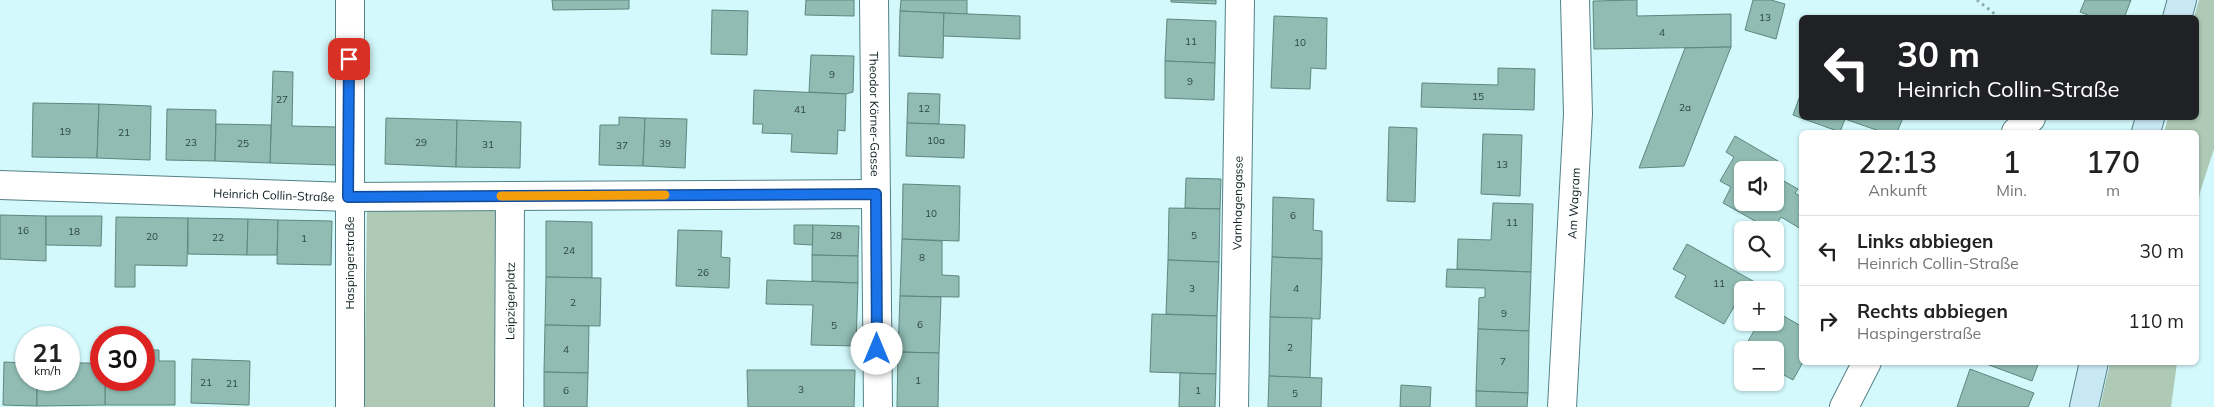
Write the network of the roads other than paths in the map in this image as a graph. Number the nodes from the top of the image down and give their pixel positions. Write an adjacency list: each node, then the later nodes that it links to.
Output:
1 (350, 0): 12 (street, Haspingerstraße)
2 (874, 0): 10 (street, Theodor Körner-Gasse)
3 (1240, 0): 18 (street, Varnhagengasse)
4 (1575, 0): 19 (street, Am Wagram)
5 (2182, 0): 6 (main road)
6 (2178, 15)
7 (2029, 120): 8 (street)
8 (2018, 130)
9 (0, 184): 12 (street, Heinrich Collin-Straße)
10 (876, 194): 11 (street, Heinrich Collin-Straße); 17 (street, Theodor Körner-Gasse)
11 (510, 196): 12 (street, Heinrich Collin-Straße); 16 (street, Leipzigerplatz)
12 (348, 197): 15 (street, Haspingerstraße)
13 (1865, 365): 20 (street)
14 (2093, 365): 21 (main road)
15 (350, 407)
16 (509, 407)
17 (878, 407)
18 (1234, 407)
19 (1562, 407)
20 (1844, 407)
21 (2084, 407)

